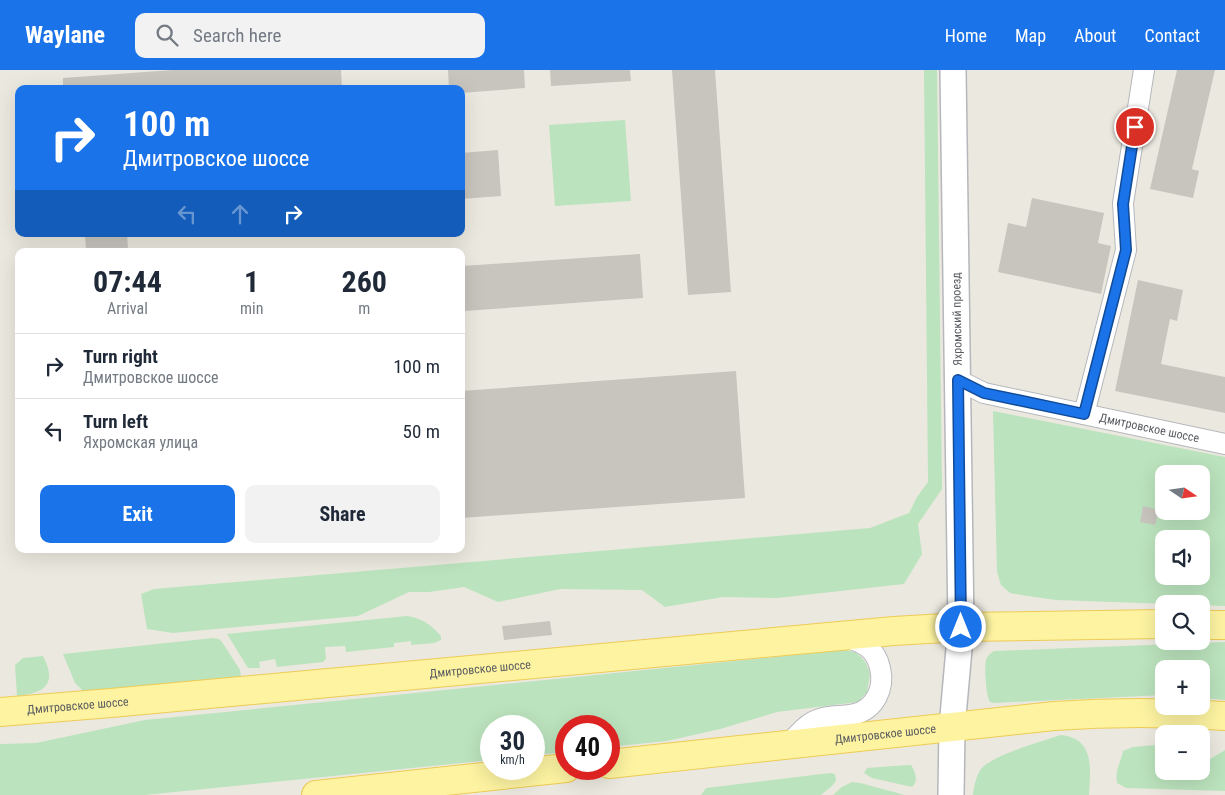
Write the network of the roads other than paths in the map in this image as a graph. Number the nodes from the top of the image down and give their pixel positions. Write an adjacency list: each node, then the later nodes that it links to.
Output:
1 (953, 70): 3 (street, Яхромский проезд)
2 (1144, 70): 4 (street)
3 (958, 380): 4 (street, Дмитровское шоссе); 9 (street, Яхромский проезд)
4 (1084, 414): 5 (street, Дмитровское шоссе)
5 (1225, 444)
6 (1155, 624): 9 (main road, Дмитровское шоссе)
7 (1210, 625): 8 (main road)
8 (1225, 625)
9 (961, 627): 10 (main road, Дмитровское шоссе); 13 (street, Дмитровское шоссе)
10 (841, 636): 11 (main road, Дмитровское шоссе); 14 (street)
11 (0, 712)
12 (1225, 716): 13 (main road, Дмитровское шоссе)
13 (952, 727): 14 (main road, Дмитровское шоссе); 18 (street)
14 (790, 743): 15 (main road, Дмитровское шоссе)
15 (620, 763)
16 (555, 769): 17 (main road)
17 (316, 795)
18 (951, 795)

